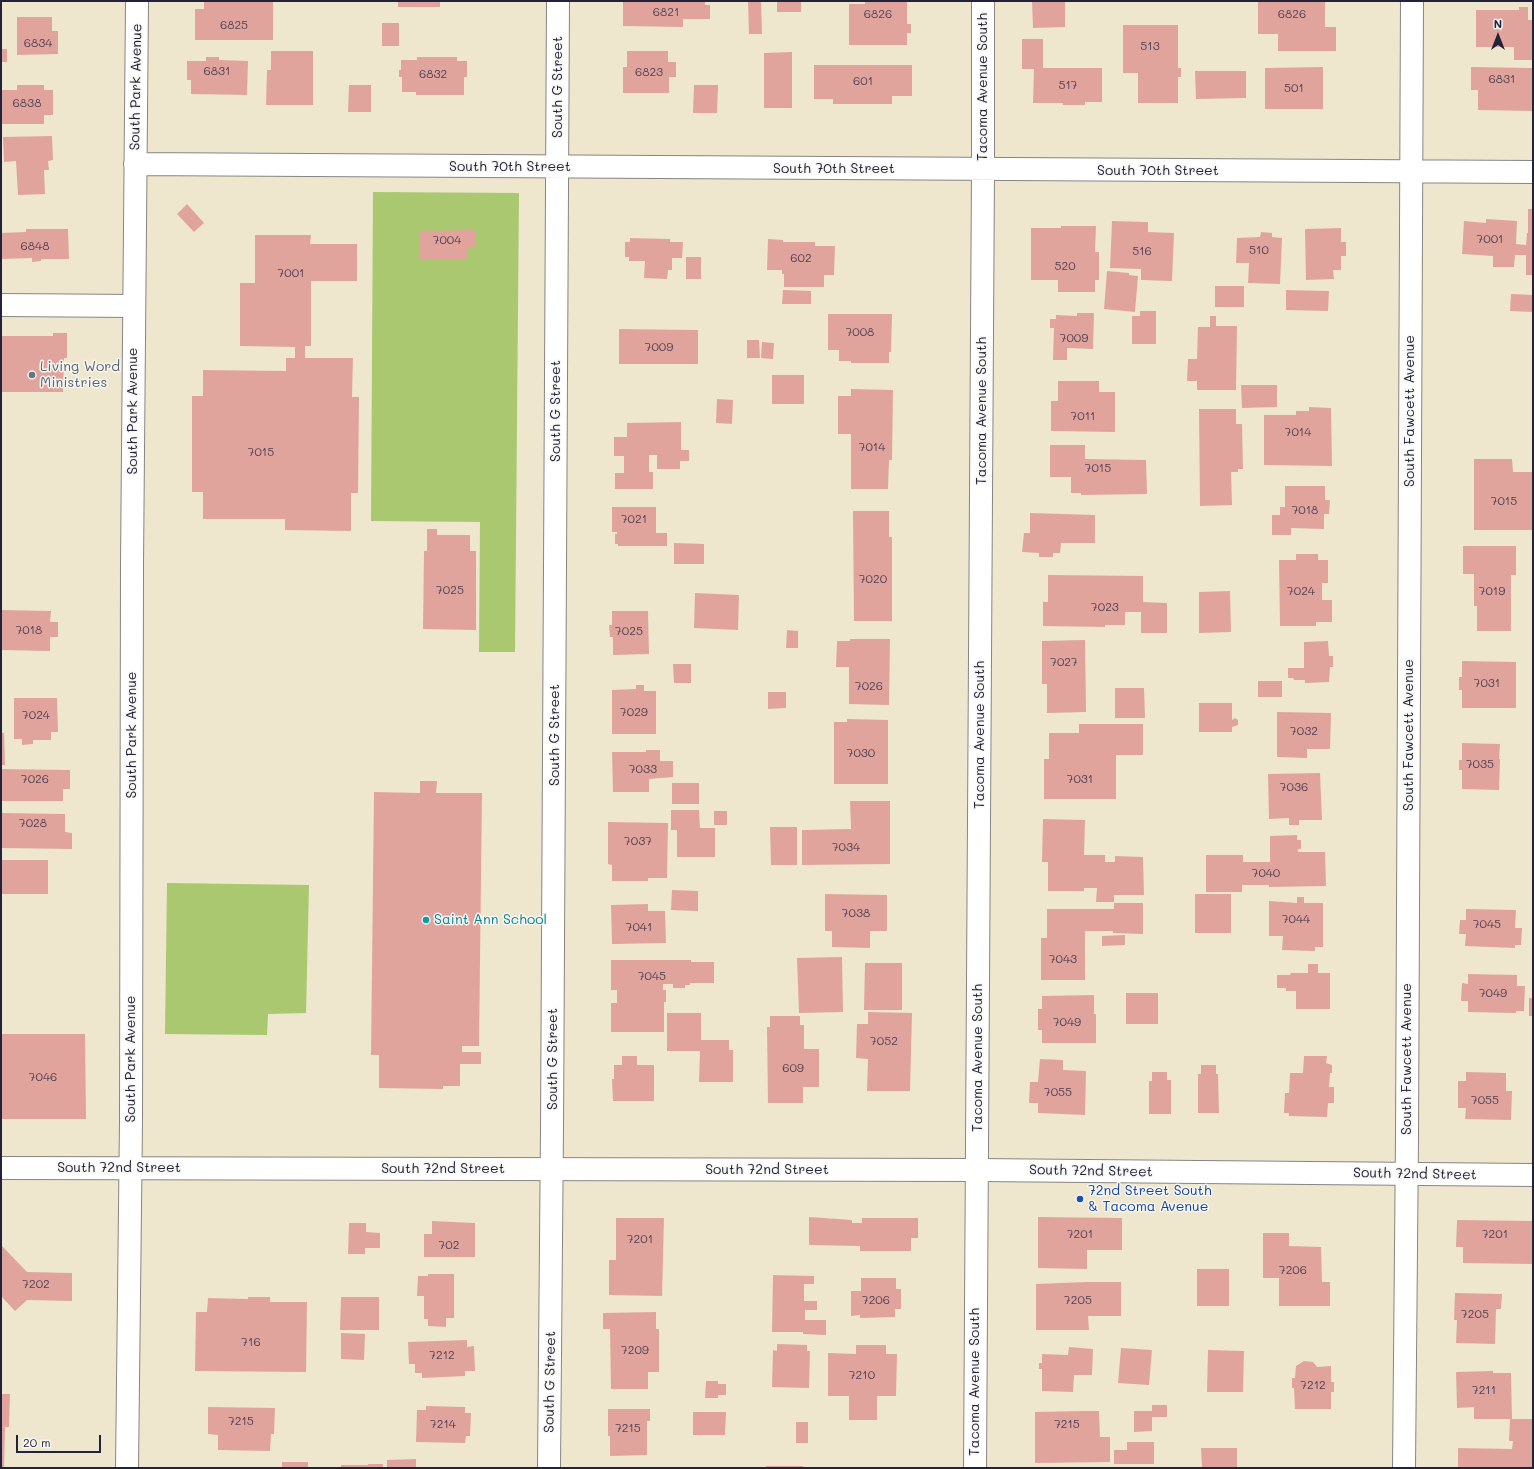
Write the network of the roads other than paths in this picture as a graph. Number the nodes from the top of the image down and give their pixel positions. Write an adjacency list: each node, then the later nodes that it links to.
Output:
1 (137, 1): 5 (street, South Park Avenue)
2 (558, 1): 6 (street, South G Street)
3 (983, 1): 7 (street, Tacoma Avenue South)
4 (1412, 1): 8 (street, South Fawcett Avenue)
5 (135, 164): 6 (street, South 70th Street); 11 (street, South Park Avenue)
6 (558, 167): 7 (street, South 70th Street); 14 (street, South G Street)
7 (984, 170): 8 (street, South 70th Street); 15 (street, Tacoma Avenue South)
8 (1411, 172): 9 (street, South 70th Street); 16 (street, South Fawcett Avenue)
9 (1533, 172)
10 (1, 305): 11 (street)
11 (134, 306): 13 (street, South Park Avenue)
12 (1, 1168): 13 (street, South 72nd Street)
13 (129, 1168): 14 (street, South 72nd Street); 18 (street, South Park Avenue)
14 (552, 1169): 15 (street, South 72nd Street); 19 (street, South G Street)
15 (977, 1170): 16 (street, South 72nd Street); 20 (street, Tacoma Avenue South)
16 (1407, 1174): 17 (street, South 72nd Street); 21 (street, South Fawcett Avenue)
17 (1533, 1176)
18 (127, 1468)
19 (549, 1468)
20 (975, 1468)
21 (1404, 1468)

